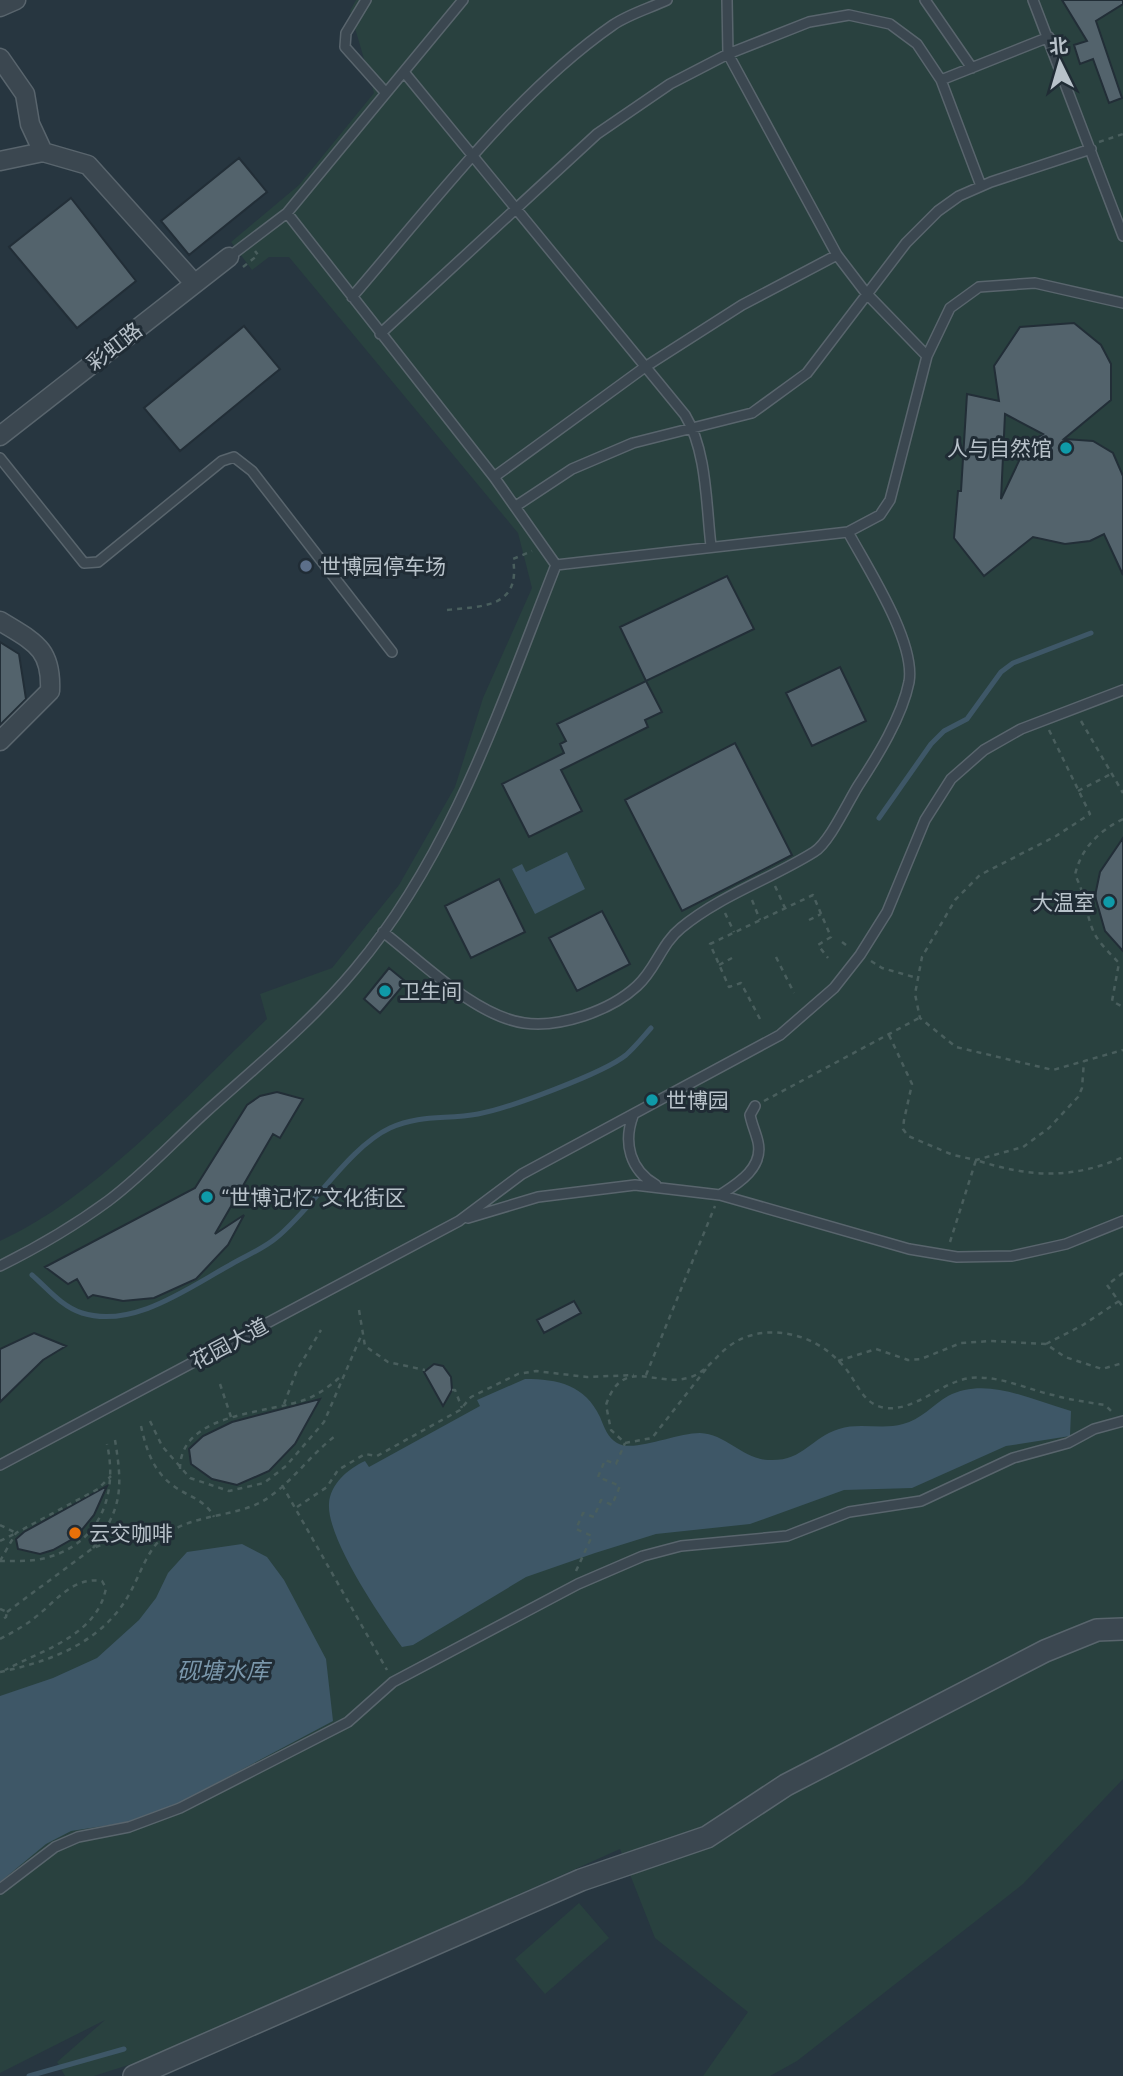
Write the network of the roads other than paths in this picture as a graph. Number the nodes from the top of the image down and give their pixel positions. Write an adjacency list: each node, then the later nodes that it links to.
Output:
1 (16, 0): 8 (street)
2 (366, 0): 15 (lane)
3 (463, 0): 13 (lane)
4 (667, 0): 18 (lane)
5 (727, 0): 10 (lane)
6 (925, 0): 12 (lane)
7 (1032, 0): 9 (lane)
8 (0, 6)
9 (1049, 37): 12 (lane); 16 (lane)
10 (728, 54): 14 (lane); 21 (lane); 24 (lane)
11 (0, 58): 17 (street)
12 (972, 68): 14 (lane)
13 (404, 72): 15 (lane); 18 (lane)
14 (941, 80): 20 (lane)
15 (386, 93): 22 (lane)
16 (1090, 147): 20 (lane); 23 (lane)
17 (43, 152): 19 (street); 26 (street)
18 (472, 158): 21 (lane); 28 (lane)
19 (0, 161)
20 (981, 186): 27 (lane)
21 (516, 209): 30 (lane); 32 (lane)
22 (287, 213): 25 (lane); 28 (lane)
23 (1123, 236)
24 (838, 255): 27 (lane); 32 (lane)
25 (229, 257): 26 (street, 彩虹路)
26 (194, 283): 34 (street, 彩虹路)
27 (866, 293): 31 (lane); 33 (lane)
28 (352, 298): 30 (lane)
29 (1123, 303): 31 (lane)
30 (380, 334): 36 (lane)
31 (927, 356): 38 (lane)
32 (645, 367): 33 (lane); 36 (lane)
33 (693, 429): 37 (lane); 39 (lane)
34 (0, 436)
35 (0, 458): 42 (lane)
36 (494, 477): 37 (lane)
37 (516, 506): 40 (lane)
38 (848, 532): 39 (lane); 45 (lane)
39 (711, 546): 40 (lane)
40 (556, 565): 45 (lane)
41 (0, 621): 44 (street)
42 (392, 652)
43 (1123, 690): 47 (lane)
44 (0, 741)
45 (383, 932): 52 (lane)
46 (755, 1105): 49 (lane)
47 (632, 1116): 48 (lane); 50 (lane)
48 (660, 1188): 49 (lane); 50 (lane)
49 (720, 1195): 51 (lane)
50 (459, 1221): 54 (lane, 花园大道)
51 (1123, 1221)
52 (0, 1266)
53 (1121, 1421): 56 (lane)
54 (0, 1465)
55 (1123, 1629): 57 (street)
56 (0, 1889)
57 (134, 2076)

